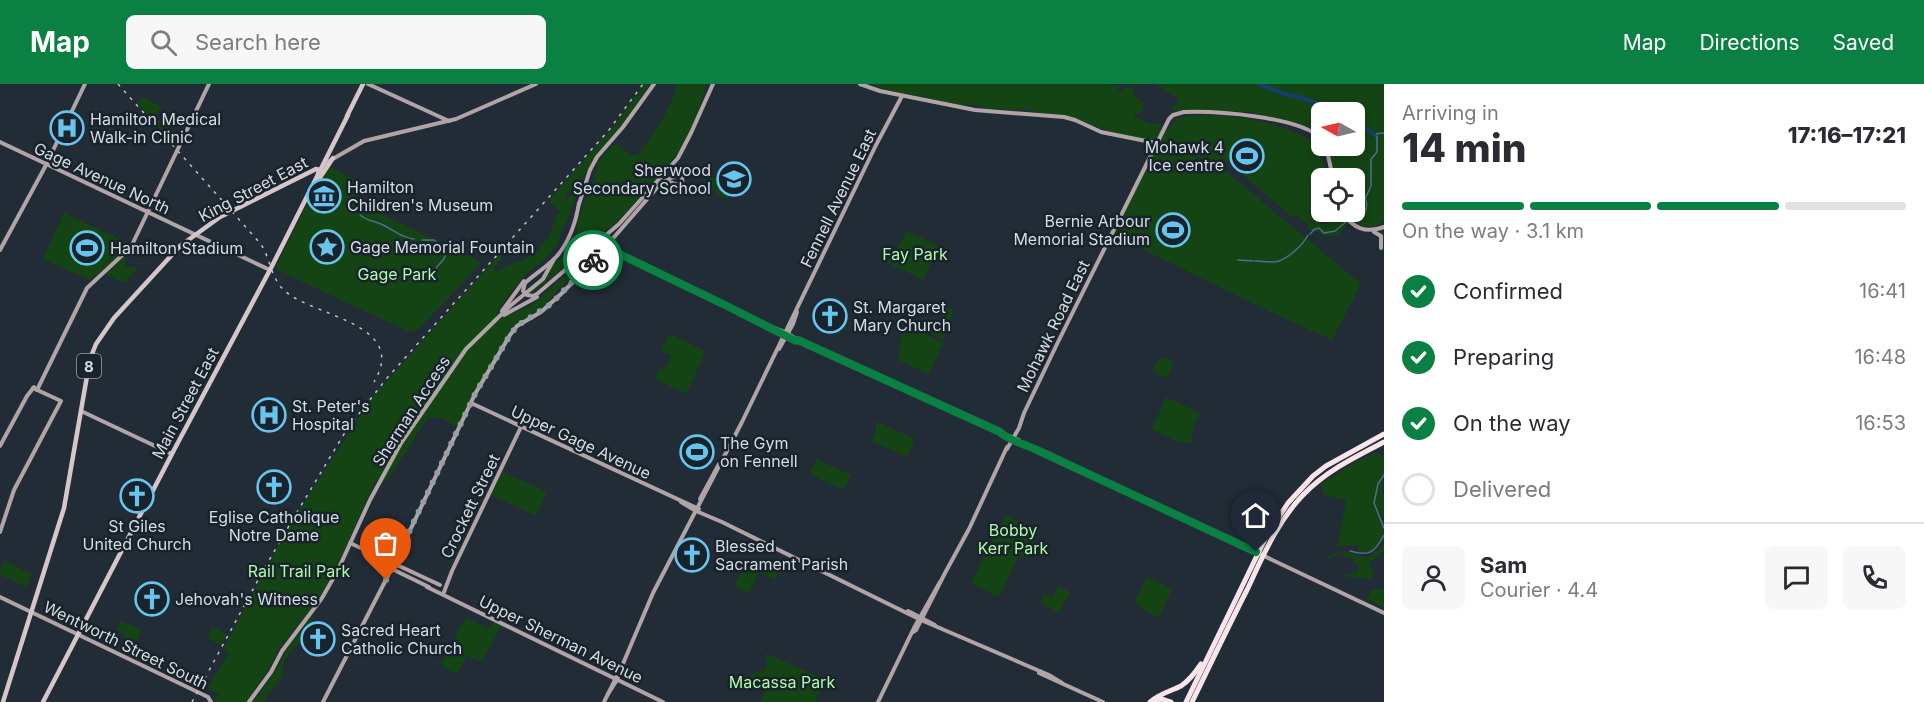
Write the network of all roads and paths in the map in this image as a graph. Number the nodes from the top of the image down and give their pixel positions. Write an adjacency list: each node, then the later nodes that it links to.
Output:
1 (85, 84): 17 (main road)
2 (209, 84): 24 (main road)
3 (363, 84): 10 (main road, Main Street East / 8)
4 (368, 84): 11 (main road)
5 (536, 84): 11 (main road, King Street East)
6 (654, 84): 23 (main road)
7 (712, 84): 18 (main road)
8 (860, 84): 9 (main road)
9 (902, 96): 14 (main road); 40 (main road, Fennell Avenue East)
10 (348, 115): 16 (main road, Main Street East / 8); 19 (main road, Main Street East / 8)
11 (449, 121): 15 (main road, King Street East)
12 (1311, 131): 14 (main road, Mohawk Road East)
13 (0, 142): 17 (main road, Gage Avenue North)
14 (1156, 143): 46 (main road, Mohawk Road East)
15 (333, 158): 16 (main road, King Street East); 22 (main road)
16 (325, 162): 19 (main road, King Street East); 20 (main road, Main Street East / 8)
17 (46, 165): 24 (main road, Gage Avenue North); 31 (main road)
18 (672, 168): 21 (main road); 21 (main road); 35 (main road)
19 (314, 170): 20 (main road); 28 (main road, King Street East / 8)
20 (317, 177): 22 (main road, Main Street East / 8)
21 (660, 186): 29 (main road)
22 (312, 188): 33 (main road, Main Street East / 8)
23 (579, 203): 32 (main road); 36 (main road)
24 (147, 212): 28 (main road, Gage Avenue North); 41 (main road)
25 (1350, 222): 27 (main road)
26 (1384, 227): 27 (main road)
27 (1370, 231): 30 (main road)
28 (195, 235): 33 (main road, Gage Avenue North); 43 (main road, King Street East / 8)
29 (605, 247): 40 (main road); 42 (main road)
30 (1381, 248)
31 (0, 250)
32 (554, 259): 34 (main road); 39 (main road)
33 (270, 270): 49 (main road, Main Street East / 8)
34 (536, 273): 37 (main road); 39 (main road)
35 (556, 277): 37 (main road); 38 (main road)
36 (524, 281): 37 (main road); 39 (main road)
37 (524, 294): 38 (main road)
38 (541, 294): 39 (main road)
39 (498, 317): 51 (main road, Sherman Access)
40 (786, 335): 46 (main road); 50 (main road, Fennell Avenue East)
41 (35, 389): 48 (main road); 52 (main road)
42 (471, 403): 44 (main road, Upper Gage Avenue); 57 (main road)
43 (81, 411): 49 (main road); 62 (main road, King Street East / 8)
44 (521, 427): 50 (main road, Upper Gage Avenue); 58 (main road, Crockett Street)
45 (1384, 434): 66 (highway)
46 (1013, 438): 63 (main road); 64 (main road, Mohawk Road East)
47 (1384, 442): 66 (highway)
48 (0, 446)
49 (172, 454): 65 (main road, Main Street East / 8)
50 (696, 509): 64 (main road, Upper Gage Avenue); 67 (main road, Fennell Avenue East)
51 (358, 524): 53 (main road, Sherman Access); 54 (main road, Sherman Access)
52 (0, 532)
53 (355, 535): 54 (main road, Sherman Access); 55 (main road)
54 (351, 543): 55 (main road); 56 (main road, Sherman Access)
55 (361, 547): 56 (main road); 59 (main road)
56 (346, 553): 71 (main road, Sherman Access)
57 (394, 565): 60 (main road, Upper Sherman Avenue); 72 (main road)
58 (448, 580): 59 (main road); 60 (main road, Crockett Street)
59 (440, 585): 60 (main road)
60 (444, 594): 67 (main road, Upper Sherman Avenue)
61 (0, 597): 62 (main road, Wentworth Street South)
62 (31, 612): 65 (main road, Wentworth Street South); 69 (main road, King Street East / 8)
63 (1384, 613)
64 (921, 618): 75 (main road, Mohawk Road East); 76 (main road, Upper Gage Avenue)
65 (78, 635): 68 (main road, Wentworth Street South); 70 (main road, Main Street East / 8)
66 (1213, 653): 77 (highway); 80 (highway); 81 (highway)
67 (616, 679): 73 (main road, Fennell Avenue East); 74 (main road, Upper Sherman Avenue)
68 (211, 701)
69 (3, 702)
70 (44, 702)
71 (249, 702)
72 (323, 702)
73 (604, 702)
74 (663, 702)
75 (878, 702)
76 (1103, 702)
77 (1150, 702)
78 (1156, 702): 79 (highway)
79 (1171, 702)
80 (1186, 702)
81 (1194, 702)

